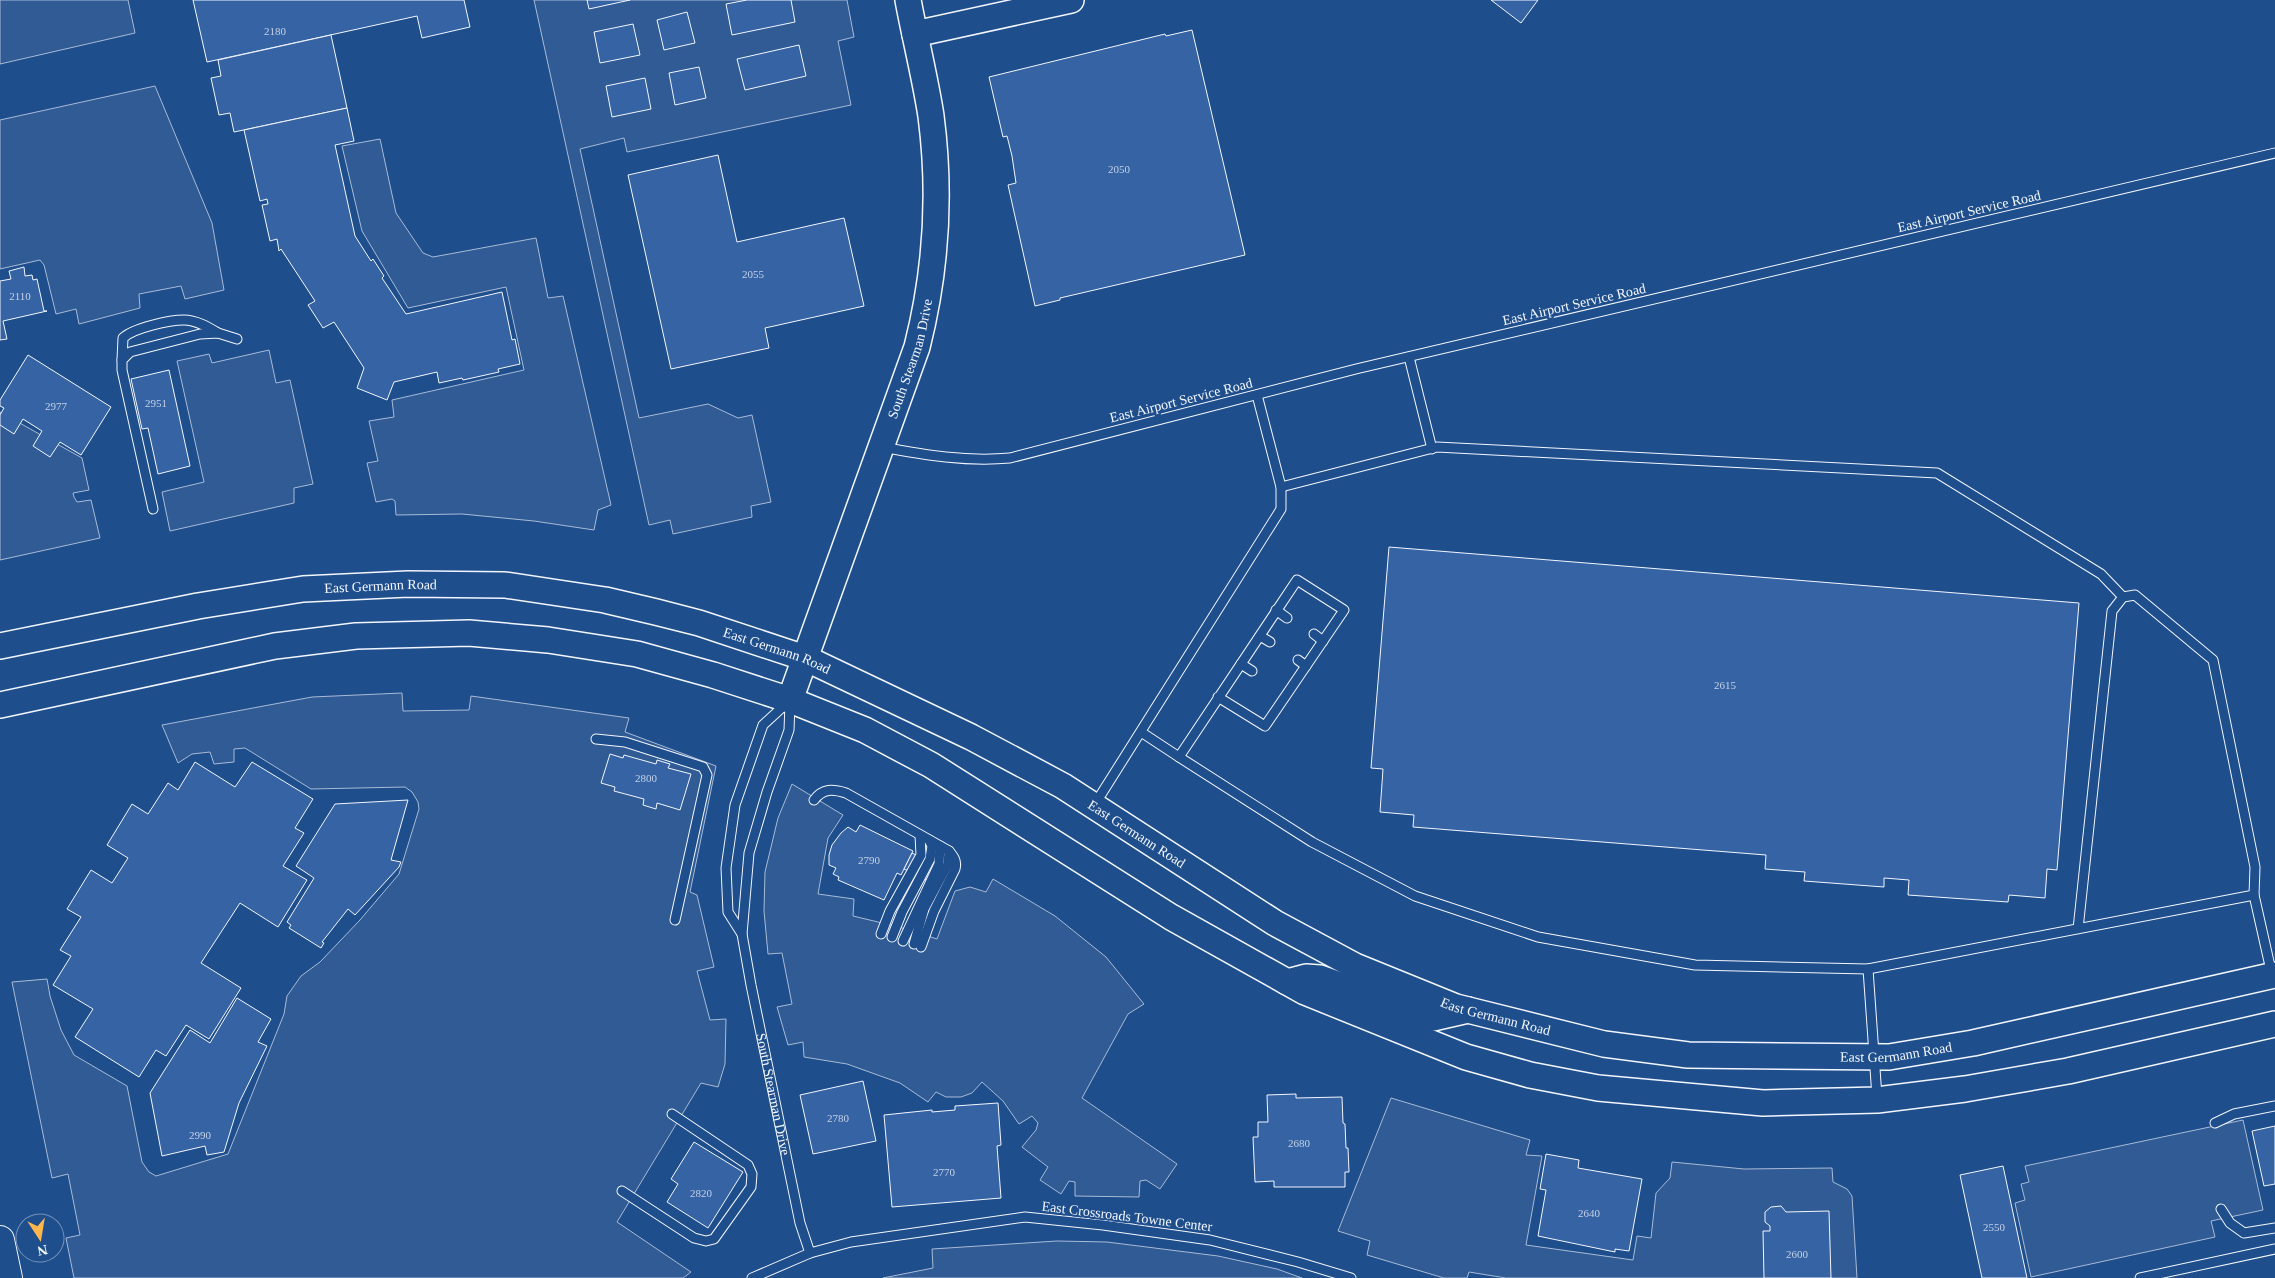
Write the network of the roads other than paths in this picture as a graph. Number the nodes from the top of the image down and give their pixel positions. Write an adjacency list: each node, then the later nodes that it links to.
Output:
1 (908, 0): 3 (main road, South Stearman Drive)
2 (1070, 0): 3 (main road)
3 (915, 34): 10 (main road, South Stearman Drive)
4 (2275, 152): 7 (lane, East Airport Service Road)
5 (218, 333): 6 (lane); 8 (lane); 8 (lane)
6 (237, 339)
7 (1410, 357): 9 (lane, East Airport Service Road); 11 (lane)
8 (122, 360): 13 (lane)
9 (1257, 395): 10 (lane, East Airport Service Road); 12 (lane)
10 (879, 447): 22 (main road, South Stearman Drive)
11 (1432, 449): 12 (lane); 14 (lane)
12 (1281, 487): 30 (lane)
13 (153, 509)
14 (2123, 597): 38 (lane); 40 (lane)
15 (1276, 610): 16 (lane); 18 (lane); 19 (lane)
16 (1288, 618)
17 (1314, 634): 19 (lane)
18 (1260, 636): 20 (lane); 24 (lane)
19 (1323, 641): 25 (lane)
20 (1270, 642)
21 (0, 646): 22 (main road, East Germann Road)
22 (805, 658): 28 (main road, South Stearman Drive); 34 (main road, East Germann Road)
23 (1298, 660): 25 (lane)
24 (1241, 664): 26 (lane); 27 (lane)
25 (1306, 666): 27 (lane)
26 (1252, 670)
27 (1218, 697): 32 (lane)
28 (790, 700): 29 (main road); 41 (lane, South Stearman Drive); 41 (lane, South Stearman Drive); 48 (main road)
29 (0, 705)
30 (1141, 732): 32 (lane); 34 (lane)
31 (596, 739): 39 (lane)
32 (1179, 757): 46 (lane)
33 (814, 800): 35 (lane)
34 (1094, 807): 49 (main road, East Germann Road)
35 (920, 834): 36 (lane); 42 (lane)
36 (929, 840): 37 (lane); 43 (lane)
37 (940, 846): 44 (lane); 45 (lane)
38 (2254, 895): 40 (lane); 47 (lane)
39 (675, 920)
40 (2078, 929): 46 (lane)
41 (742, 934): 61 (lane, South Stearman Drive)
42 (882, 934)
43 (892, 937)
44 (903, 941)
45 (917, 946)
46 (1868, 970): 51 (lane)
47 (2274, 975): 51 (main road, East Germann Road)
48 (1287, 982): 49 (main road); 52 (main road)
49 (1468, 1010): 51 (main road, East Germann Road)
50 (2275, 1024): 52 (main road)
51 (1873, 1057): 52 (lane)
52 (1877, 1100)
53 (2275, 1106): 55 (lane)
54 (672, 1114): 56 (lane)
55 (2215, 1124)
56 (622, 1191)
57 (2221, 1209): 58 (lane)
58 (2275, 1228)
59 (0, 1240): 62 (main road)
60 (2275, 1249): 65 (lane)
61 (810, 1253): 63 (lane, East Crossroads Towne Center); 64 (lane, East Crossroads Towne Center)
62 (8, 1278)
63 (752, 1278)
64 (1352, 1278)
65 (2140, 1278)

